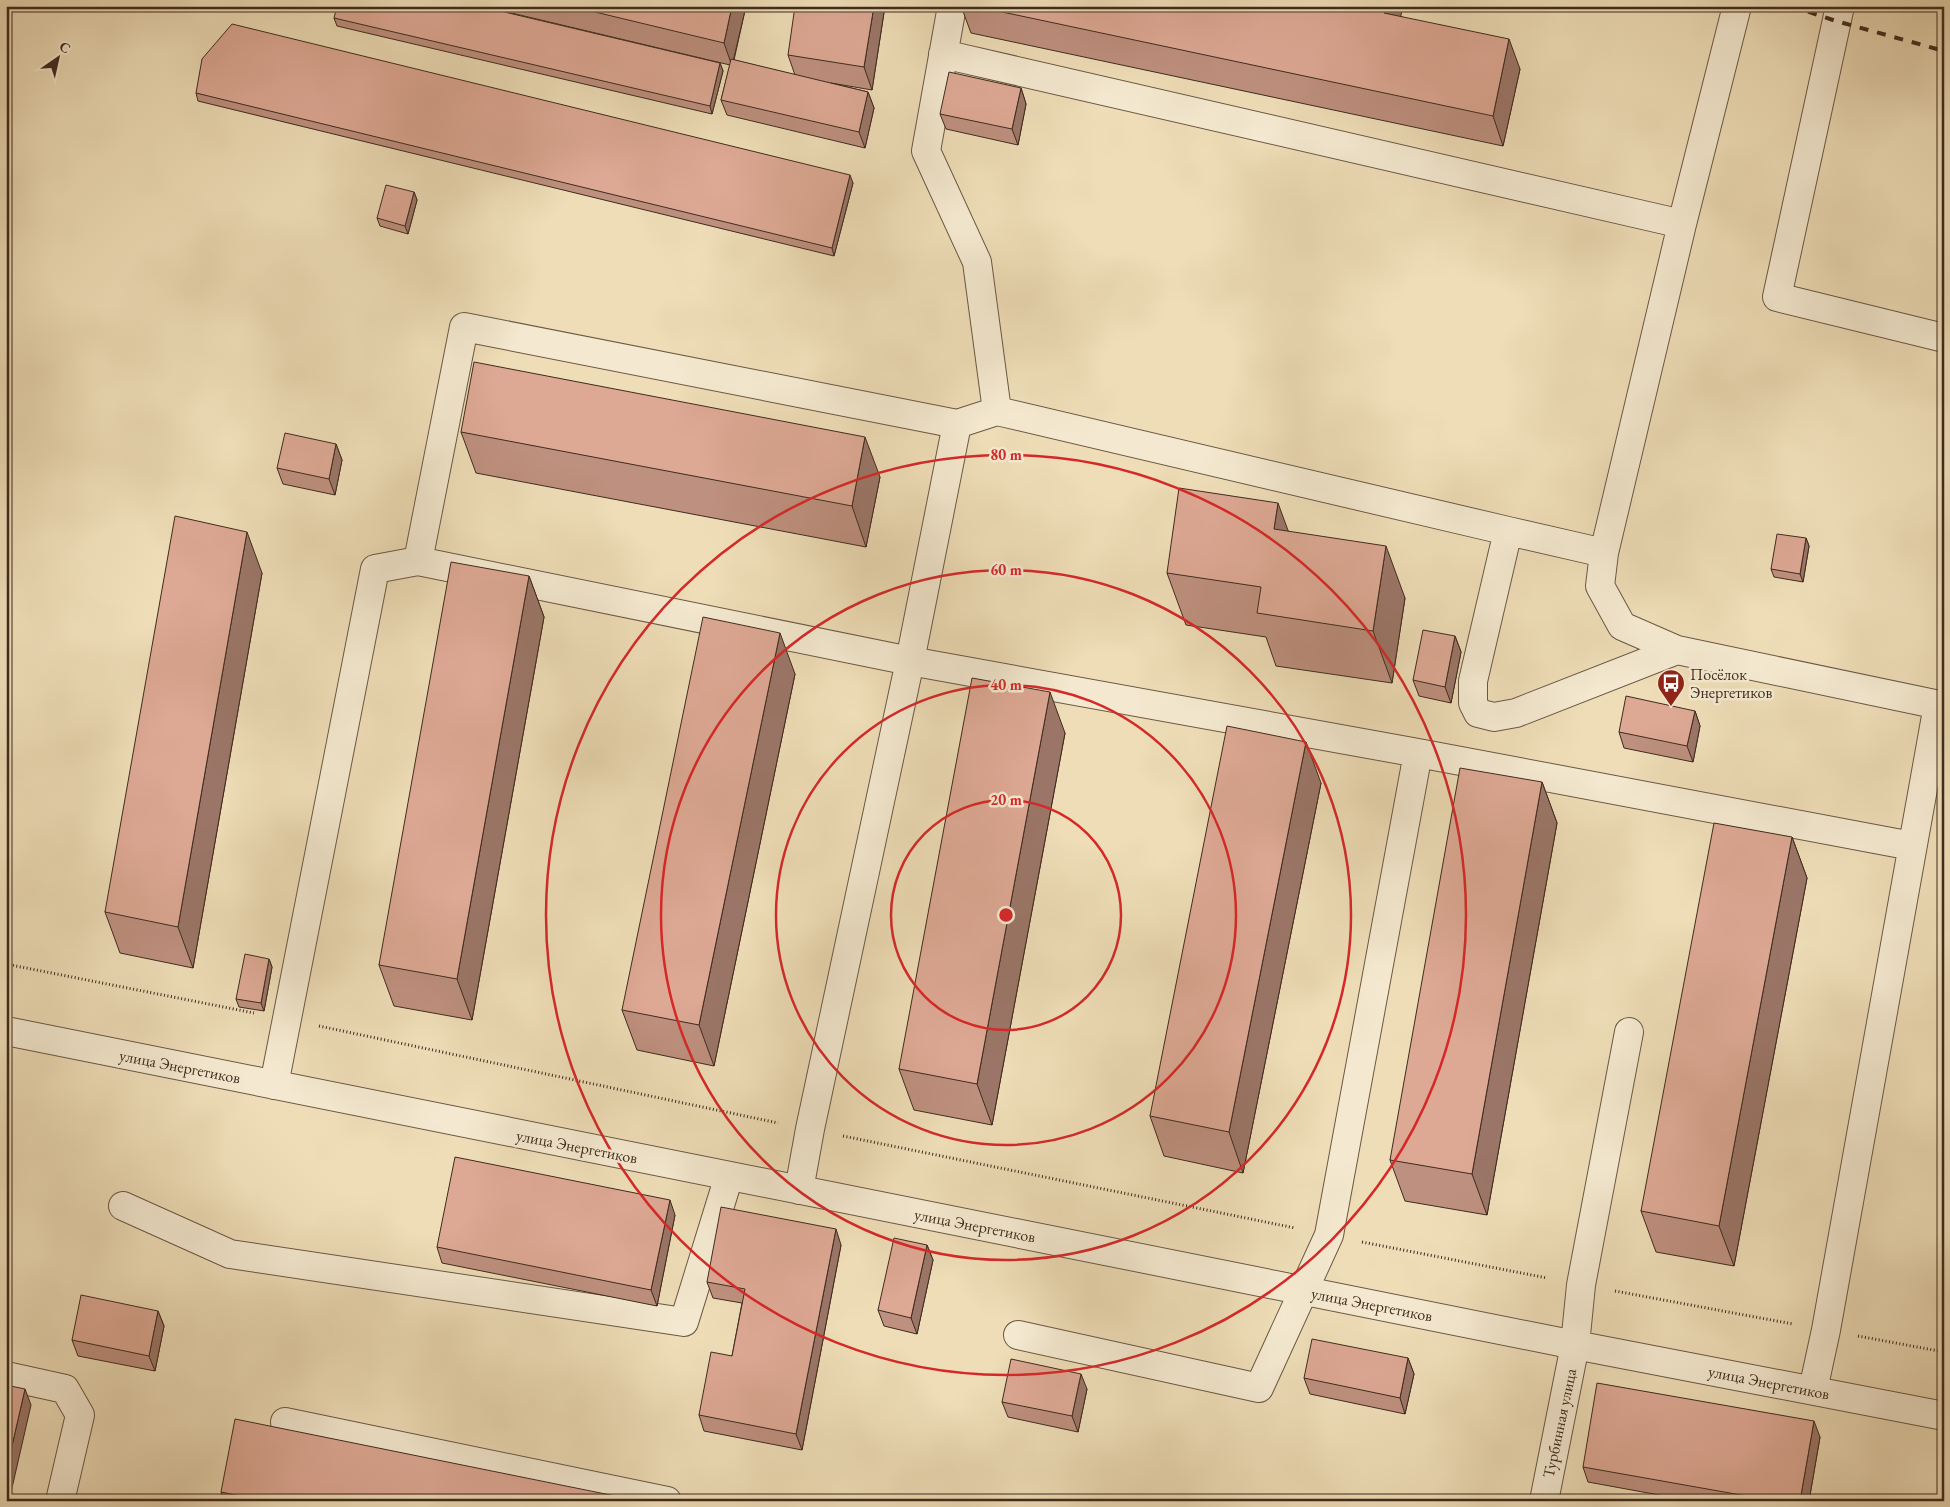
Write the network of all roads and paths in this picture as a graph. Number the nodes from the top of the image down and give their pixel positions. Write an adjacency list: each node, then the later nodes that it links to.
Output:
1 (952, 6): 4 (street)
2 (1737, 6): 5 (street)
3 (1840, 6): 6 (street)
4 (943, 54): 5 (street); 7 (street)
5 (1682, 224): 10 (street)
6 (1944, 338)
7 (997, 411): 8 (street); 9 (street)
8 (957, 424): 11 (street); 13 (street)
9 (1508, 531): 10 (street); 12 (street)
10 (1604, 553): 12 (street)
11 (418, 561): 13 (street); 18 (street)
12 (1677, 650): 14 (street)
13 (910, 661): 15 (street); 22 (street)
14 (1941, 706): 16 (street)
15 (1418, 752): 16 (street); 26 (street)
16 (1912, 846): 29 (street)
17 (6, 964): 18 (path)
18 (287, 1019): 21 (street); 22 (path)
19 (6, 1031): 21 (street, улица Энергетиков)
20 (1629, 1032): 27 (street, Турбинная улица)
21 (274, 1085): 23 (street, улица Энергетиков)
22 (810, 1130): 24 (street); 26 (path)
23 (729, 1176): 24 (street, улица Энергетиков); 25 (street)
24 (799, 1190): 28 (street, улица Энергетиков)
25 (123, 1206)
26 (1329, 1235): 27 (path); 28 (street)
27 (1581, 1285): 29 (path); 31 (street, Турбинная улица)
28 (1305, 1290): 30 (street); 31 (street, улица Энергетиков)
29 (1826, 1330): 32 (path); 34 (street)
30 (1018, 1335)
31 (1575, 1345): 34 (street, улица Энергетиков); 39 (street, Турбинная улица)
32 (1944, 1352)
33 (6, 1376): 37 (street)
34 (1813, 1390): 35 (street, улица Энергетиков)
35 (1944, 1416)
36 (285, 1422): 38 (street)
37 (60, 1501)
38 (666, 1501)
39 (1544, 1501)

